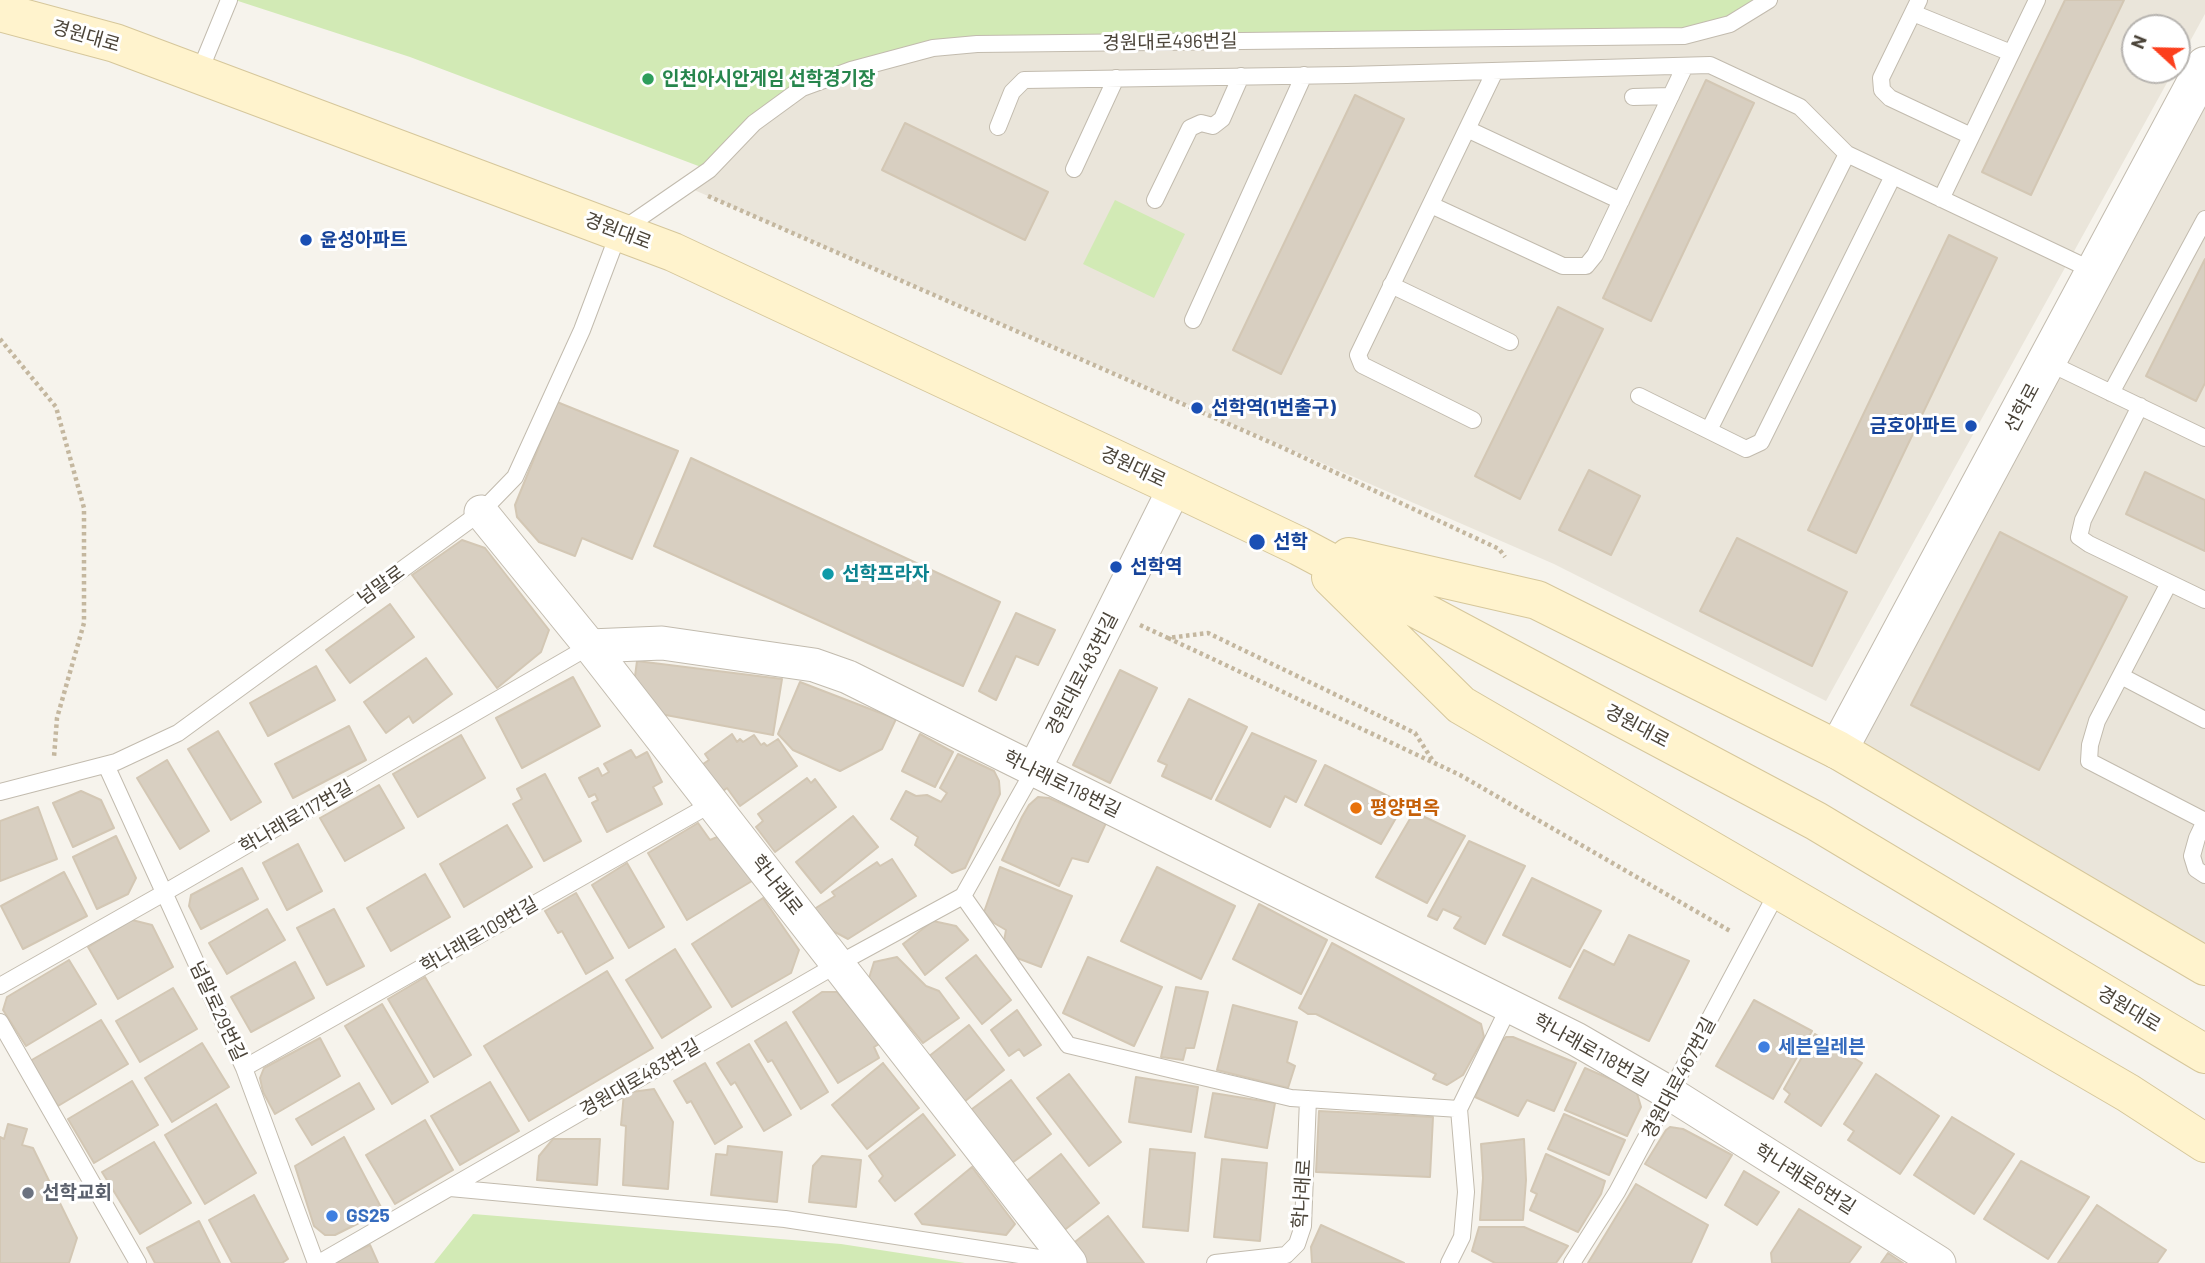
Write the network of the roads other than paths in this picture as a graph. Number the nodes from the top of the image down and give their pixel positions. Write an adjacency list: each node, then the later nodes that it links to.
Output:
1 (229, 0): 10 (lane)
2 (1769, 0): 27 (lane, 경원대로496번길)
3 (2036, 0): 6 (lane)
4 (1916, 6): 6 (lane); 18 (lane)
5 (0, 12): 10 (main road, 경원대로)
6 (2011, 53): 18 (lane)
7 (1685, 66): 9 (lane); 14 (lane); 19 (lane)
8 (2205, 66): 28 (street, 선학로)
9 (1495, 71): 11 (lane); 17 (lane)
10 (199, 73): 27 (main road, 경원대로)
11 (1304, 75): 12 (lane); 30 (lane)
12 (1241, 76): 13 (lane); 23 (lane)
13 (1116, 78): 16 (lane); 20 (lane)
14 (1671, 96): 15 (lane); 24 (lane)
15 (1633, 97)
16 (998, 127)
17 (1467, 128): 24 (lane); 25 (lane)
18 (1971, 136): 22 (lane)
19 (1847, 154): 21 (lane); 37 (lane)
20 (1074, 169)
21 (1893, 176): 22 (lane); 37 (lane)
22 (1941, 199): 28 (lane)
23 (1154, 200)
24 (1621, 201): 25 (lane)
25 (1431, 205): 29 (lane)
26 (2205, 219): 33 (lane)
27 (620, 232): 39 (main road, 경원대로); 40 (lane, 넘말로)
28 (2096, 272): 32 (street, 선학로)
29 (1391, 285): 31 (lane); 36 (lane)
30 (1193, 320)
31 (1510, 342)
32 (2047, 362): 33 (lane); 47 (street, 선학로)
33 (2111, 393): 35 (lane)
34 (1639, 396): 37 (lane)
35 (2140, 406): 38 (lane); 42 (lane)
36 (1473, 420)
37 (1709, 430)
38 (2205, 438)
39 (1175, 487): 41 (main road, 경원대로); 49 (street, 경원대로483번길)
40 (481, 512): 44 (street, 학나래로); 48 (lane, 넘말로)
41 (1299, 546): 47 (main road); 54 (main road); 62 (main road, 경원대로)
42 (2169, 583): 43 (lane); 45 (lane)
43 (2205, 600)
44 (590, 646): 49 (street, 학나래로118번길); 51 (street, 학나래로); 55 (lane, 학나래로117번길)
45 (2121, 676): 46 (lane); 52 (lane)
46 (2205, 720)
47 (1838, 750): 58 (main road)
48 (106, 765): 50 (lane, 넘말로); 55 (lane, 넘말로29번길)
49 (1034, 771): 56 (lane, 경원대로483번길); 60 (street, 학나래로118번길)
50 (0, 793)
51 (713, 803): 57 (street, 학나래로); 63 (lane, 학나래로109번길)
52 (2205, 821): 53 (lane)
53 (2205, 875)
54 (1779, 888): 64 (lane, 경원대로467번길); 67 (main road)
55 (164, 894): 59 (lane, 학나래로117번길); 63 (lane, 넘말로29번길)
56 (963, 896): 57 (lane, 경원대로483번길); 65 (lane)
57 (838, 964): 68 (lane, 경원대로483번길); 71 (street, 학나래로)
58 (2205, 966)
59 (0, 986)
60 (1509, 1006): 64 (street, 학나래로118번길); 66 (lane, 학나래로118번길)
61 (0, 1021): 69 (lane)
62 (2205, 1054)
63 (244, 1068): 70 (lane, 넘말로29번길)
64 (1671, 1094): 74 (lane, 경원대로467번길); 75 (street, 학나래로6번길)
65 (1308, 1099): 66 (lane); 72 (lane, 학나래로)
66 (1458, 1109): 73 (lane)
67 (2205, 1143)
68 (450, 1188): 70 (lane, 경원대로483번길); 71 (lane, 학나래로)
69 (138, 1263)
70 (318, 1263)
71 (1069, 1263)
72 (1215, 1263)
73 (1449, 1263)
74 (1572, 1263)
75 (1938, 1263)

